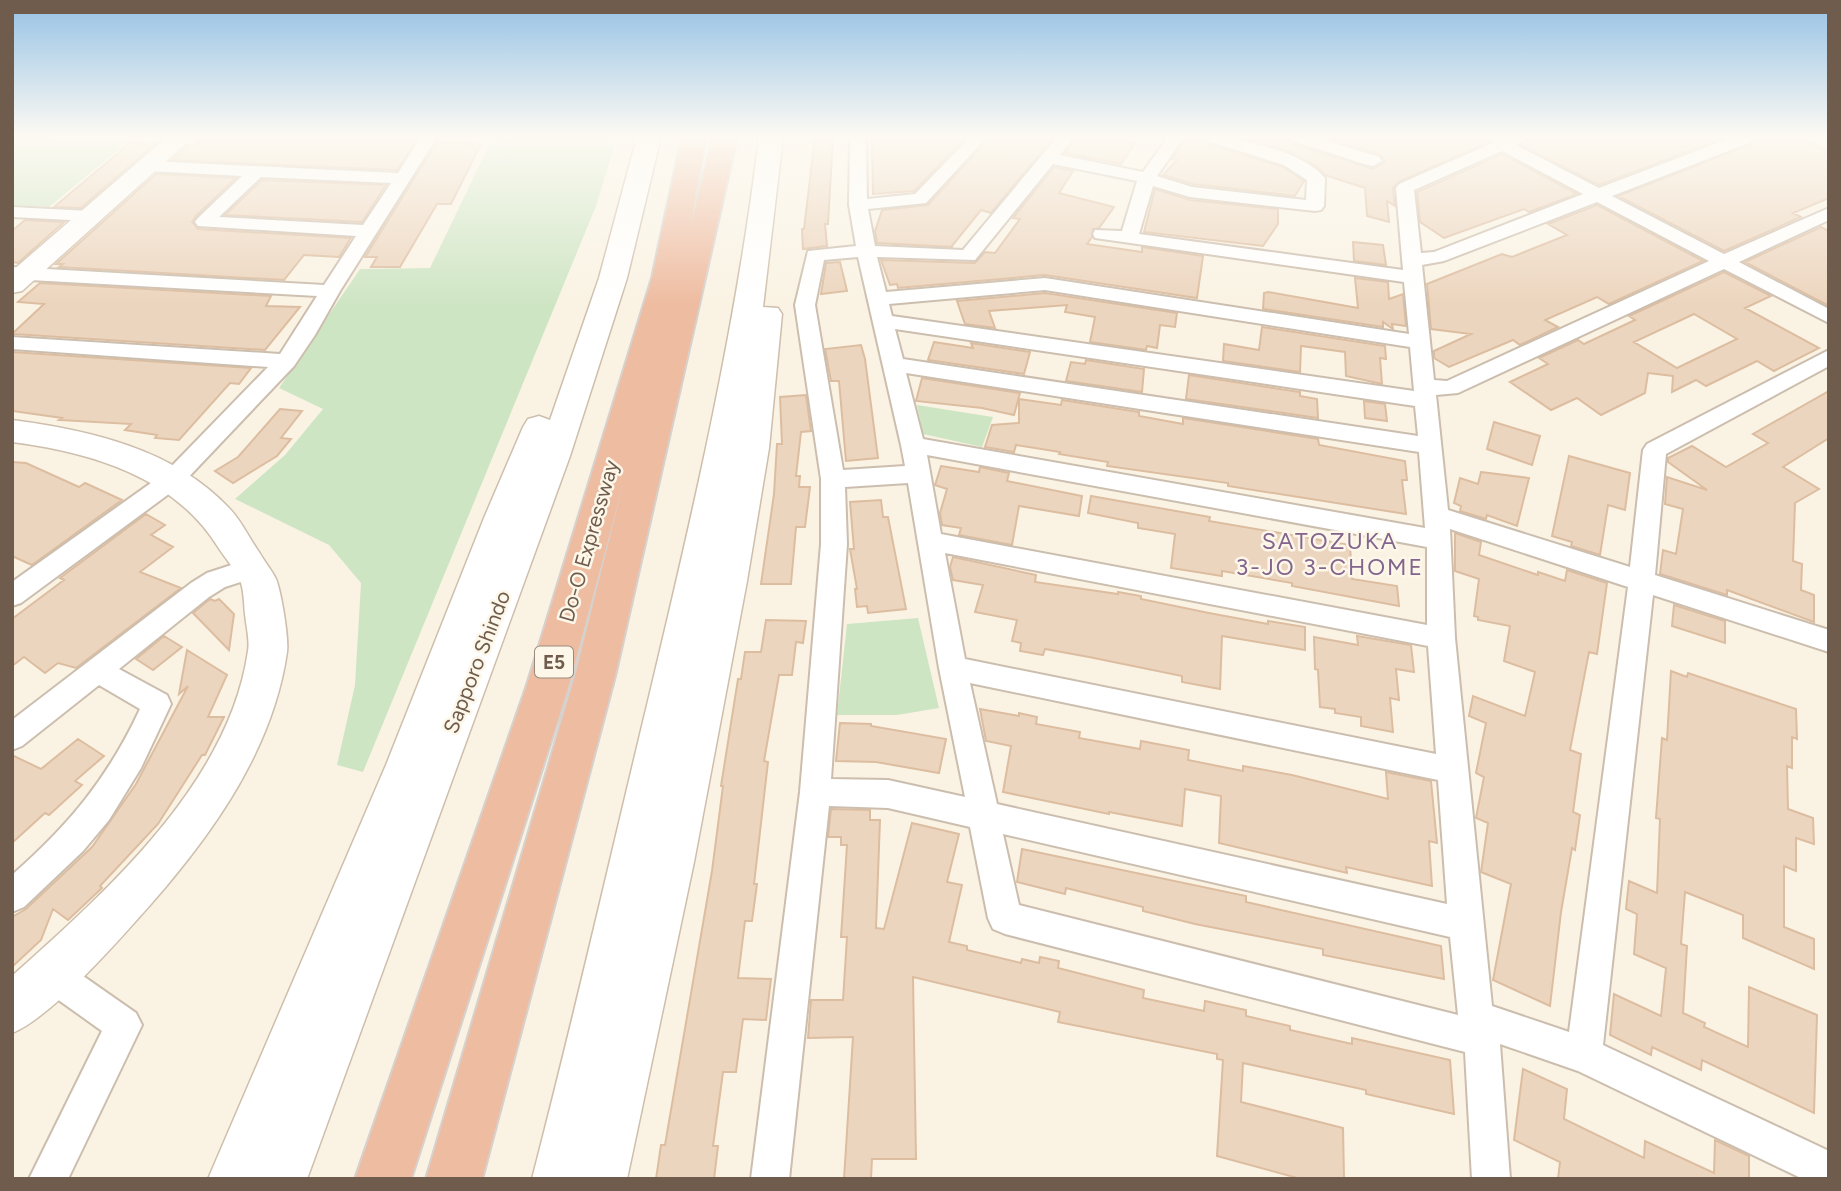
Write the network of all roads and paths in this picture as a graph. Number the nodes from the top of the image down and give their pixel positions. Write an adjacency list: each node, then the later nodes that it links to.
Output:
1 (117, 193): 22 (street)
2 (235, 193): 23 (street)
3 (394, 193): 23 (street)
4 (635, 193): 30 (street, Sapporo Shindo)
5 (683, 193): 71 (highway, Do-O Expressway / E5)
6 (712, 193): 72 (highway, Do-O Expressway / E5)
7 (766, 193): 19 (street)
8 (858, 193): 18 (street)
9 (926, 193): 18 (street)
10 (1020, 193): 26 (street)
11 (1143, 193): 25 (street)
12 (1195, 193): 13 (street)
13 (1315, 193)
14 (1405, 193): 28 (street)
15 (1595, 193): 17 (street)
16 (1605, 193): 17 (street)
17 (1599, 195): 27 (street); 28 (street)
18 (858, 205): 26 (street)
19 (764, 209): 73 (street); 74 (street)
20 (12, 212): 22 (street)
21 (1829, 213): 27 (street)
22 (90, 216): 29 (street)
23 (370, 231): 31 (street)
24 (1102, 234): 25 (street)
25 (1129, 237): 28 (street)
26 (866, 251): 32 (street); 47 (street)
27 (1721, 261): 33 (street); 40 (street)
28 (1412, 268): 34 (street)
29 (17, 277): 31 (street)
30 (613, 278): 69 (street); 70 (street, Sapporo Shindo)
31 (330, 291): 37 (street)
32 (882, 310): 34 (street); 38 (street); 39 (street)
33 (1829, 317)
34 (1420, 342): 40 (street)
35 (12, 343): 37 (street)
36 (1829, 356): 51 (street)
37 (286, 362): 46 (street)
38 (1176, 363): 40 (street); 41 (street)
39 (894, 364): 41 (street); 43 (street)
40 (1424, 394): 44 (street)
41 (1170, 407): 44 (street)
42 (12, 431): 46 (street)
43 (913, 445): 45 (street); 48 (street)
44 (1430, 446): 48 (street)
45 (918, 474): 47 (street); 49 (street)
46 (173, 479): 50 (street); 52 (street)
47 (833, 479): 59 (street)
48 (1437, 528): 51 (street); 53 (street)
49 (931, 541): 53 (street); 55 (street)
50 (253, 568): 56 (street); 63 (street)
51 (1642, 579): 54 (street); 66 (street)
52 (18, 585)
53 (1441, 638): 58 (street)
54 (1829, 640)
55 (953, 668): 58 (street); 60 (street)
56 (98, 671): 57 (street); 61 (street)
57 (12, 737)
58 (1452, 770): 62 (street)
59 (816, 792): 60 (street); 75 (street)
60 (983, 814): 62 (street); 65 (street)
61 (12, 896)
62 (1465, 924): 65 (street)
63 (51, 974): 64 (street); 68 (street)
64 (12, 1009)
65 (1479, 1029): 66 (street); 76 (street)
66 (1584, 1055): 67 (street)
67 (1829, 1171)
68 (48, 1179)
69 (235, 1179)
70 (280, 1179)
71 (383, 1179)
72 (454, 1179)
73 (559, 1179)
74 (600, 1179)
75 (771, 1179)
76 (1491, 1179)

